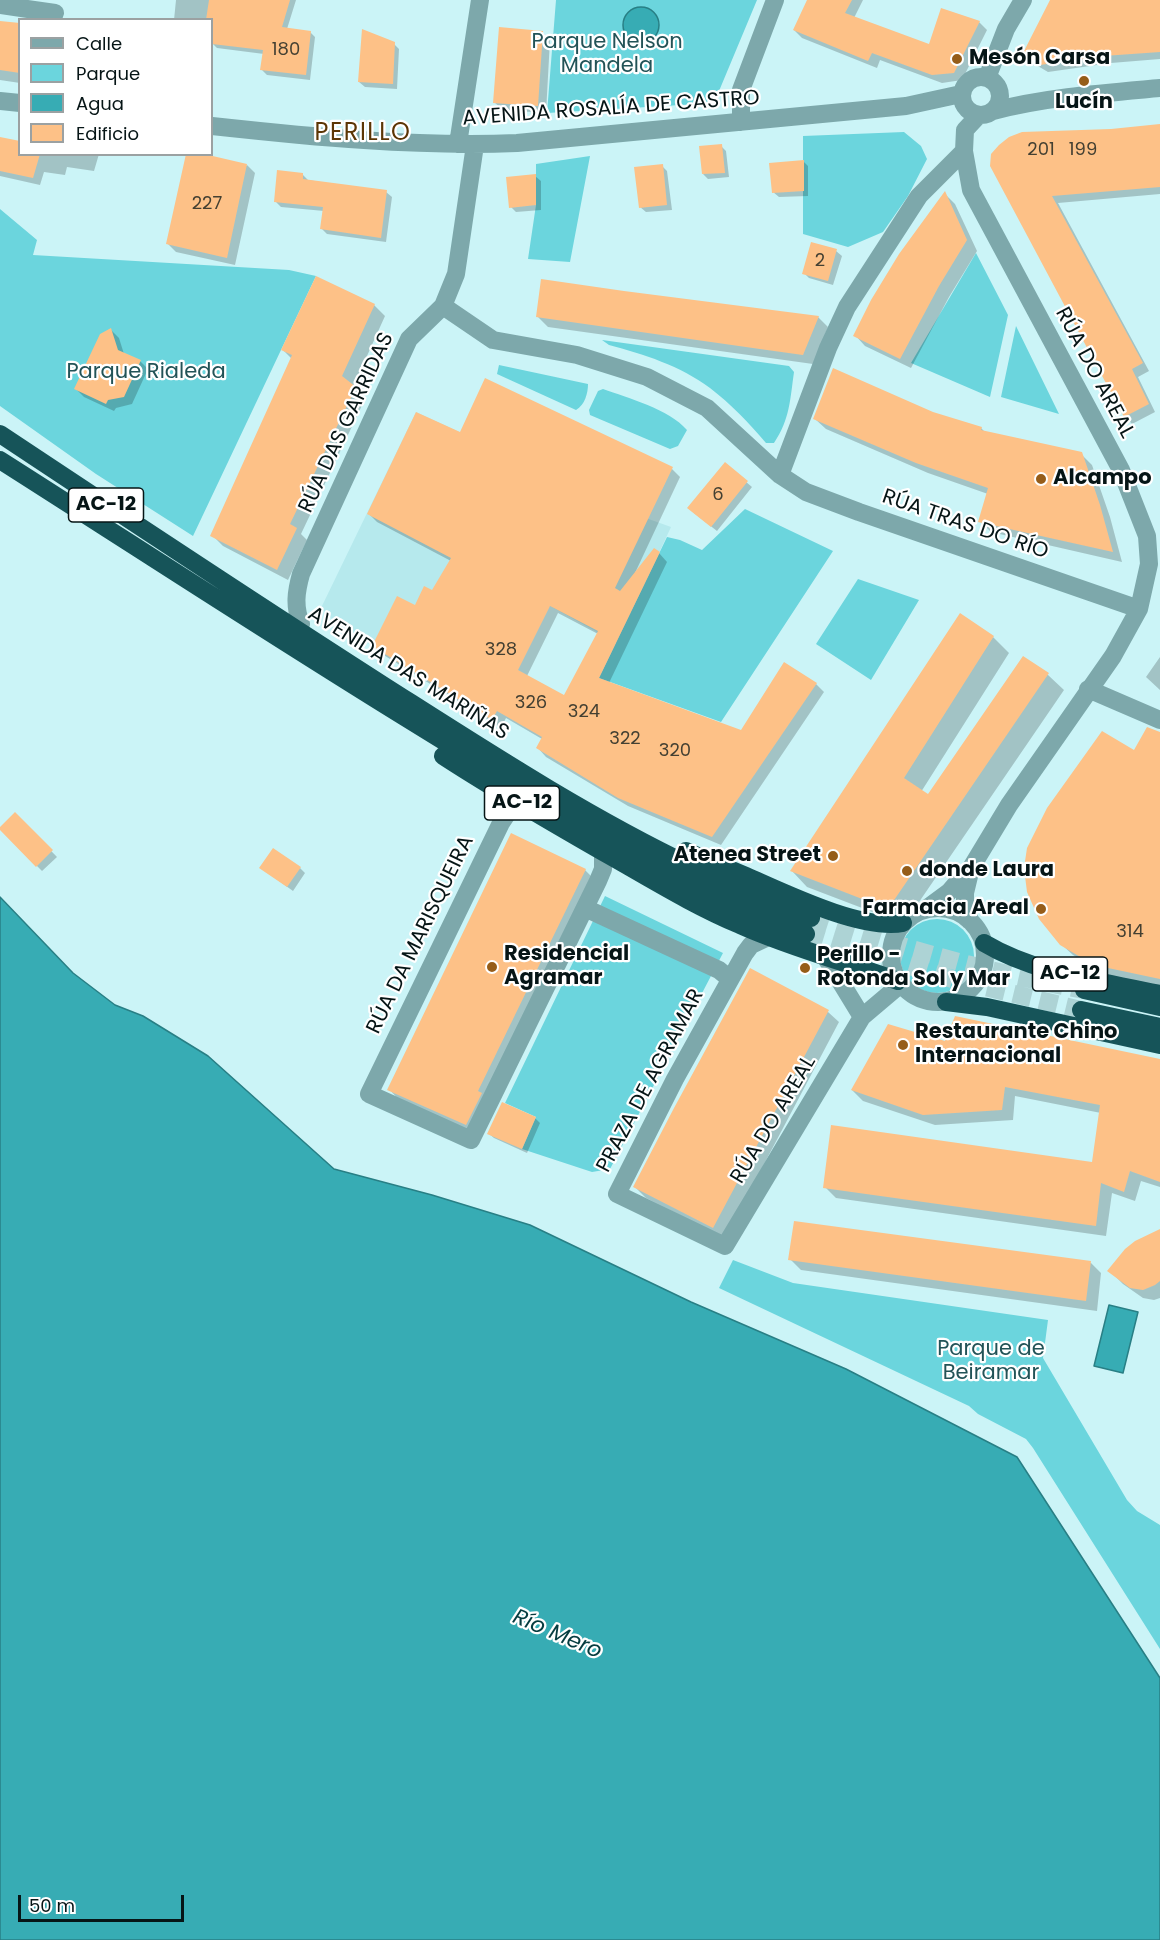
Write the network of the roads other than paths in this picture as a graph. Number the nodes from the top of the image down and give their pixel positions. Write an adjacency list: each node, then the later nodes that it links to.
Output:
1 (480, 0): 15 (street)
2 (776, 0): 13 (street)
3 (1023, 0): 6 (street)
4 (0, 5): 5 (street)
5 (55, 11)
6 (987, 78): 8 (street); 12 (street)
7 (1160, 88): 9 (street, AVENIDA ROSALÍA DE CASTRO)
8 (1000, 93): 9 (street, AVENIDA ROSALÍA DE CASTRO); 12 (street, RÚA DO AREAL)
9 (1061, 97): 12 (street, AVENIDA ROSALÍA DE CASTRO)
10 (0, 101): 11 (street)
11 (18, 103)
12 (974, 108): 13 (street, AVENIDA ROSALÍA DE CASTRO); 16 (street, RÚA DO AREAL)
13 (741, 122): 15 (street, AVENIDA ROSALÍA DE CASTRO)
14 (213, 126): 15 (street, AVENIDA ROSALÍA DE CASTRO)
15 (467, 144): 17 (street, RÚA DAS GARRIDAS)
16 (964, 151): 20 (street); 21 (street, RÚA DO AREAL)
17 (443, 306): 20 (street, RÚA TRAS DO RÍO); 25 (street, RÚA DAS GARRIDAS)
18 (0, 434): 23 (highway, AVENIDA DAS MARIÑAS / AC-12)
19 (0, 460): 22 (highway, AVENIDA DAS MARIÑAS / AC-12)
20 (780, 475): 24 (street, RÚA TRAS DO RÍO)
21 (1153, 535): 24 (street, RÚA DO AREAL)
22 (175, 572): 23 (highway, AVENIDA DAS MARIÑAS / AC-12); 28 (highway, AC-12)
23 (213, 575): 25 (highway, AC-12)
24 (1139, 609): 26 (street, RÚA DO AREAL)
25 (301, 624): 34 (highway, AC-12)
26 (1088, 689): 27 (street); 30 (street, RÚA DO AREAL)
27 (1160, 720)
28 (523, 804): 29 (highway, AC-12); 31 (street, RÚA DA MARISQUEIRA)
29 (603, 852): 31 (street); 35 (highway, AC-12)
30 (970, 868): 32 (street, RÚA DO AREAL); 33 (street, RÚA DO AREAL)
31 (585, 908): 38 (street, PRAZA DE AGRAMAR)
32 (926, 909): 33 (street); 34 (street)
33 (970, 921): 36 (street)
34 (903, 923): 39 (street)
35 (768, 937): 37 (highway, AC-12); 38 (street, PRAZA DE AGRAMAR)
36 (984, 943): 41 (highway, AC-12); 42 (street)
37 (826, 958): 39 (highway, AC-12); 45 (street)
38 (730, 978): 48 (street, PRAZA DE AGRAMAR)
39 (900, 983): 42 (street); 45 (street, RÚA DO AREAL)
40 (1084, 990): 43 (highway, AC-12)
41 (1160, 994)
42 (946, 1002): 47 (highway, AC-12)
43 (1160, 1007)
44 (1081, 1010): 46 (highway, AC-12)
45 (862, 1017): 48 (street, RÚA DO AREAL)
46 (1160, 1027)
47 (1160, 1045)
48 (724, 1246)

